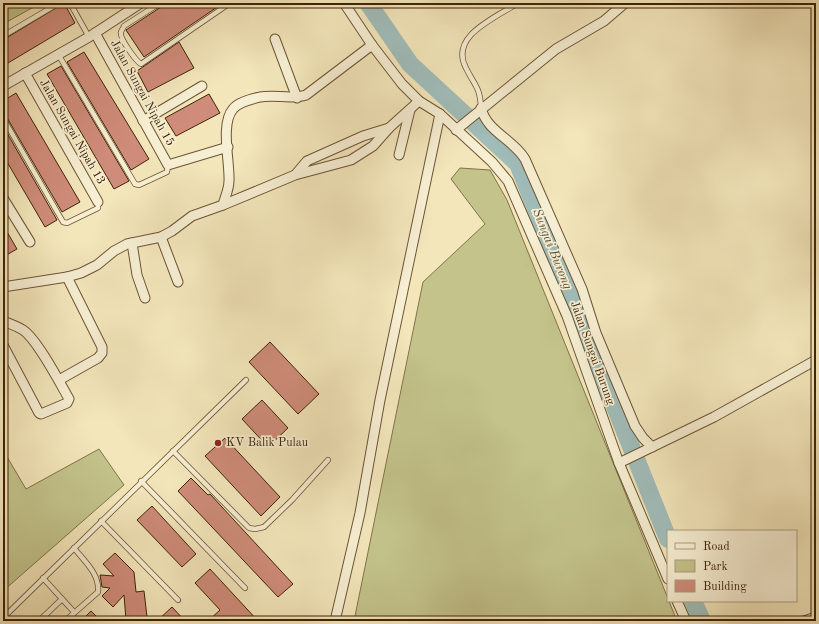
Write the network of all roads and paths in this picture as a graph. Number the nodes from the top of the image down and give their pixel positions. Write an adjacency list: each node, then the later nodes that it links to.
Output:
1 (59, 3): 10 (lane)
2 (70, 3): 9 (lane)
3 (141, 3): 9 (street)
4 (160, 3): 5 (lane)
5 (230, 3)
6 (344, 3): 12 (street, Jalan Sungai Burung)
7 (518, 3): 19 (lane)
8 (625, 3): 19 (street)
9 (92, 35): 13 (street); 23 (street, Jalan Sungai Nipah 15)
10 (3, 36)
11 (275, 40): 17 (street)
12 (372, 45): 17 (street); 18 (street, Jalan Sungai Burung)
13 (58, 54): 14 (street); 28 (lane)
14 (25, 73): 15 (street); 31 (street, Jalan Sungai Nipah 13)
15 (3, 86)
16 (202, 86): 23 (street)
17 (297, 98): 26 (street)
18 (419, 101): 20 (street); 21 (street, Jalan Sungai Burung)
19 (480, 109): 24 (street); 45 (street)
20 (410, 110): 25 (street); 27 (street)
21 (440, 114): 24 (street, Jalan Sungai Burung); 63 (street)
22 (3, 118): 31 (lane)
23 (143, 121): 28 (street, Jalan Sungai Nipah 15)
24 (458, 127): 48 (street, Jalan Sungai Burung)
25 (389, 128): 29 (street); 29 (street)
26 (228, 146): 28 (street); 32 (street)
27 (399, 155)
28 (168, 165)
29 (295, 175): 32 (street)
30 (3, 198): 34 (street)
31 (98, 202)
32 (223, 205): 33 (street)
33 (161, 237): 35 (street); 37 (street)
34 (30, 242)
35 (132, 243): 36 (street); 39 (street)
36 (67, 278): 38 (street); 43 (street)
37 (178, 282)
38 (3, 287)
39 (145, 298)
40 (3, 321): 43 (street)
41 (3, 345): 43 (street)
42 (816, 360): 45 (street)
43 (59, 380)
44 (246, 380): 46 (lane)
45 (648, 449): 48 (street)
46 (173, 450): 47 (lane); 49 (lane)
47 (328, 460)
48 (623, 461): 52 (street, Jalan Sungai Burung)
49 (141, 481): 50 (lane); 54 (lane)
50 (101, 521): 51 (lane); 56 (lane)
51 (74, 548): 53 (lane); 58 (lane)
52 (667, 576)
53 (43, 578): 55 (lane); 60 (lane)
54 (245, 588)
55 (62, 599): 58 (lane); 61 (lane)
56 (178, 600)
57 (677, 602): 64 (street)
58 (74, 612): 62 (lane)
59 (816, 617): 65 (street)
60 (3, 618)
61 (39, 621)
62 (65, 621)
63 (335, 621)
64 (686, 621)
65 (804, 621)

